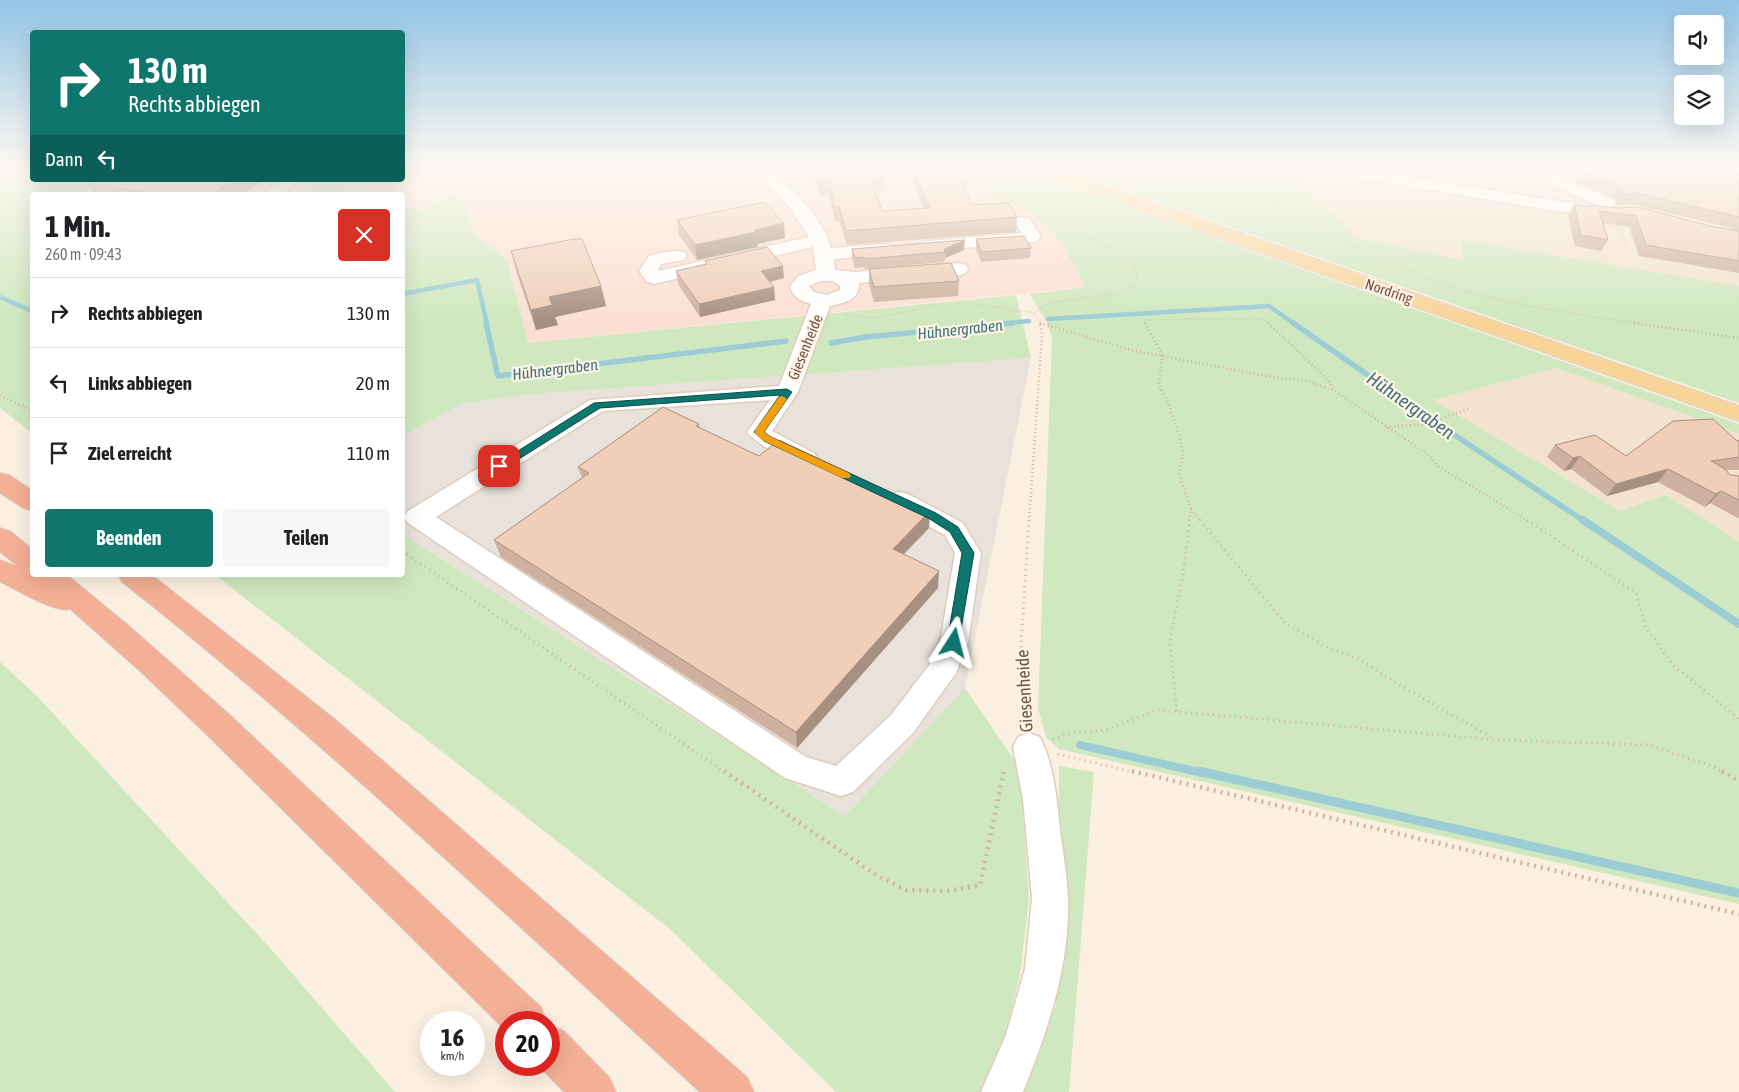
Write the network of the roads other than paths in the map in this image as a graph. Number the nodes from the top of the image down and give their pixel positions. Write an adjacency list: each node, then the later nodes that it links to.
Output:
1 (806, 219): 4 (street)
2 (1028, 219): 4 (street)
3 (1183, 219): 10 (main road, Nordring)
4 (822, 247): 5 (street); 7 (street)
5 (678, 256)
6 (959, 269): 7 (street)
7 (834, 276): 8 (street); 8 (street)
8 (820, 307): 9 (street, Giesenheide)
9 (787, 392): 11 (street, Giesenheide); 13 (street)
10 (1739, 414)
11 (828, 467)
12 (0, 480): 14 (highway)
13 (880, 492)
14 (30, 501)
15 (0, 538): 16 (highway)
16 (30, 561)
17 (0, 570): 20 (highway)
18 (50, 577): 20 (highway)
19 (135, 577): 25 (highway)
20 (98, 615): 22 (highway)
21 (1029, 747): 26 (street, Giesenheide)
22 (515, 1011)
23 (560, 1057): 24 (highway)
24 (594, 1092)
25 (732, 1092)
26 (1002, 1092)

